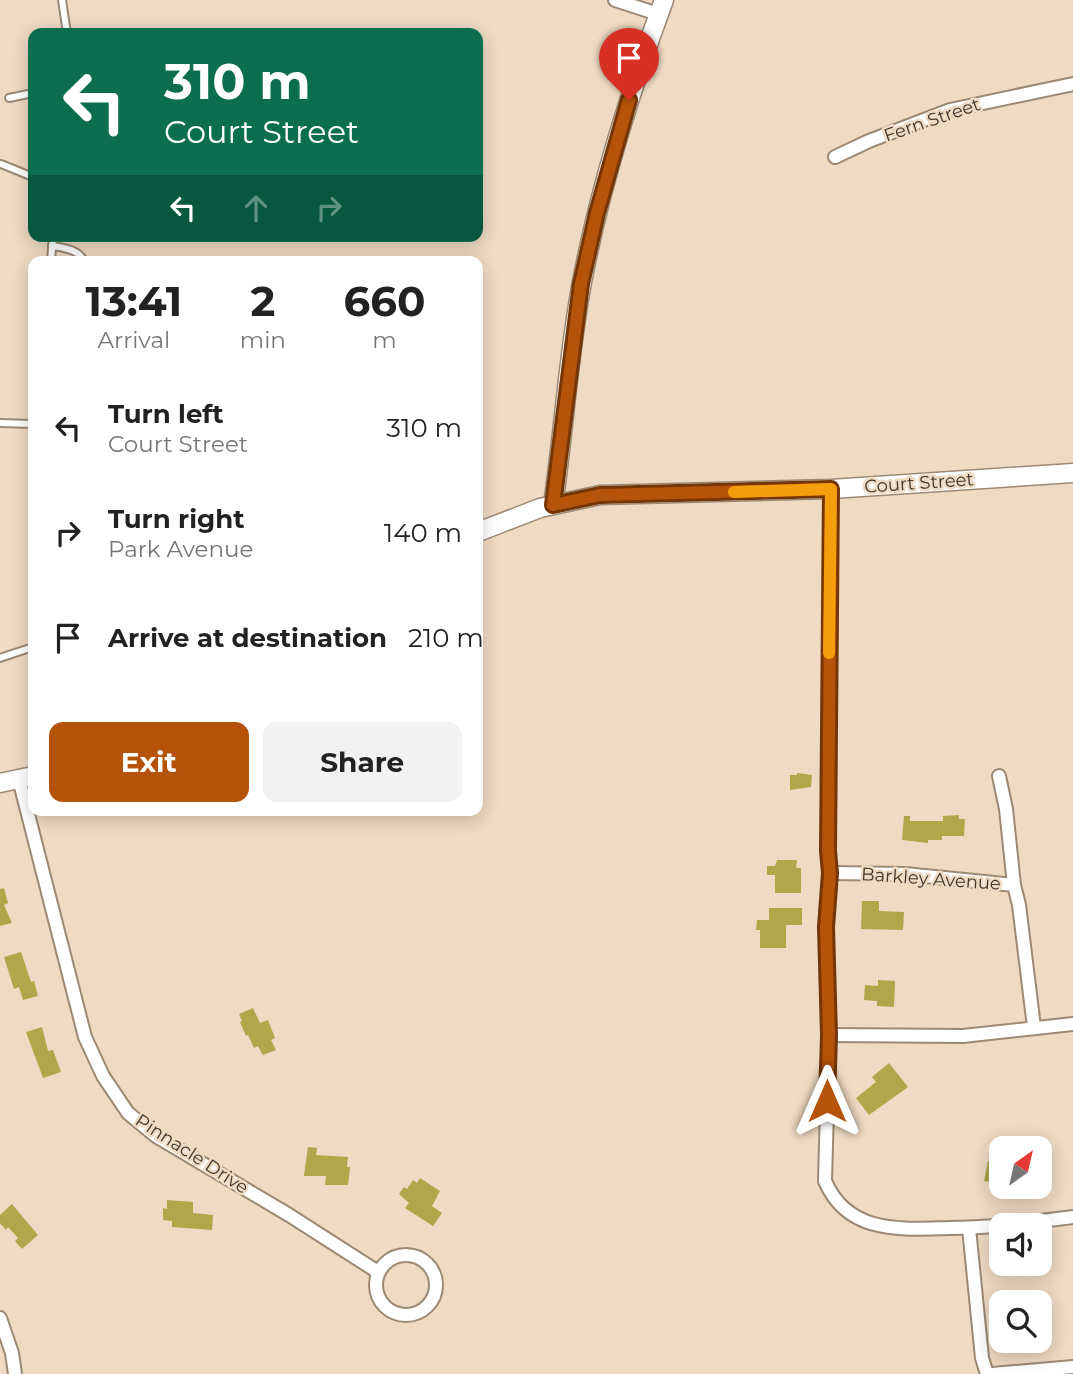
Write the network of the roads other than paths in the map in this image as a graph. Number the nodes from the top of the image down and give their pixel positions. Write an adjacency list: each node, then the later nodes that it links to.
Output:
1 (62, 0): 4 (lane)
2 (615, 0): 3 (street)
3 (661, 7): 19 (main road)
4 (65, 28)
5 (1073, 84): 8 (street, Fern Street)
6 (28, 94): 7 (lane)
7 (9, 98)
8 (835, 157)
9 (1, 164): 10 (lane)
10 (28, 175)
11 (52, 242): 12 (lane)
12 (52, 246): 13 (lane); 14 (lane)
13 (51, 256)
14 (82, 256)
15 (0, 423): 16 (lane)
16 (28, 424)
17 (1073, 473): 18 (main road, Court Street)
18 (831, 489): 19 (main road, Court Street); 27 (street)
19 (553, 505): 20 (main road, Court Street)
20 (483, 530)
21 (28, 649): 22 (lane)
22 (0, 658)
23 (999, 776): 28 (street)
24 (26, 778): 25 (main road)
25 (0, 783)
26 (35, 816): 34 (street, Pinnacle Drive)
27 (830, 873): 28 (street, Barkley Avenue); 31 (street)
28 (1014, 885): 30 (street, Barkley Avenue)
29 (1073, 1024): 30 (street)
30 (1034, 1027): 31 (street)
31 (829, 1035): 33 (street)
32 (1073, 1217): 33 (street)
33 (970, 1228): 38 (street)
34 (378, 1272): 34 (street)
35 (0, 1318): 37 (street)
36 (1073, 1367): 39 (street)
37 (15, 1374)
38 (986, 1374)
39 (992, 1374)

